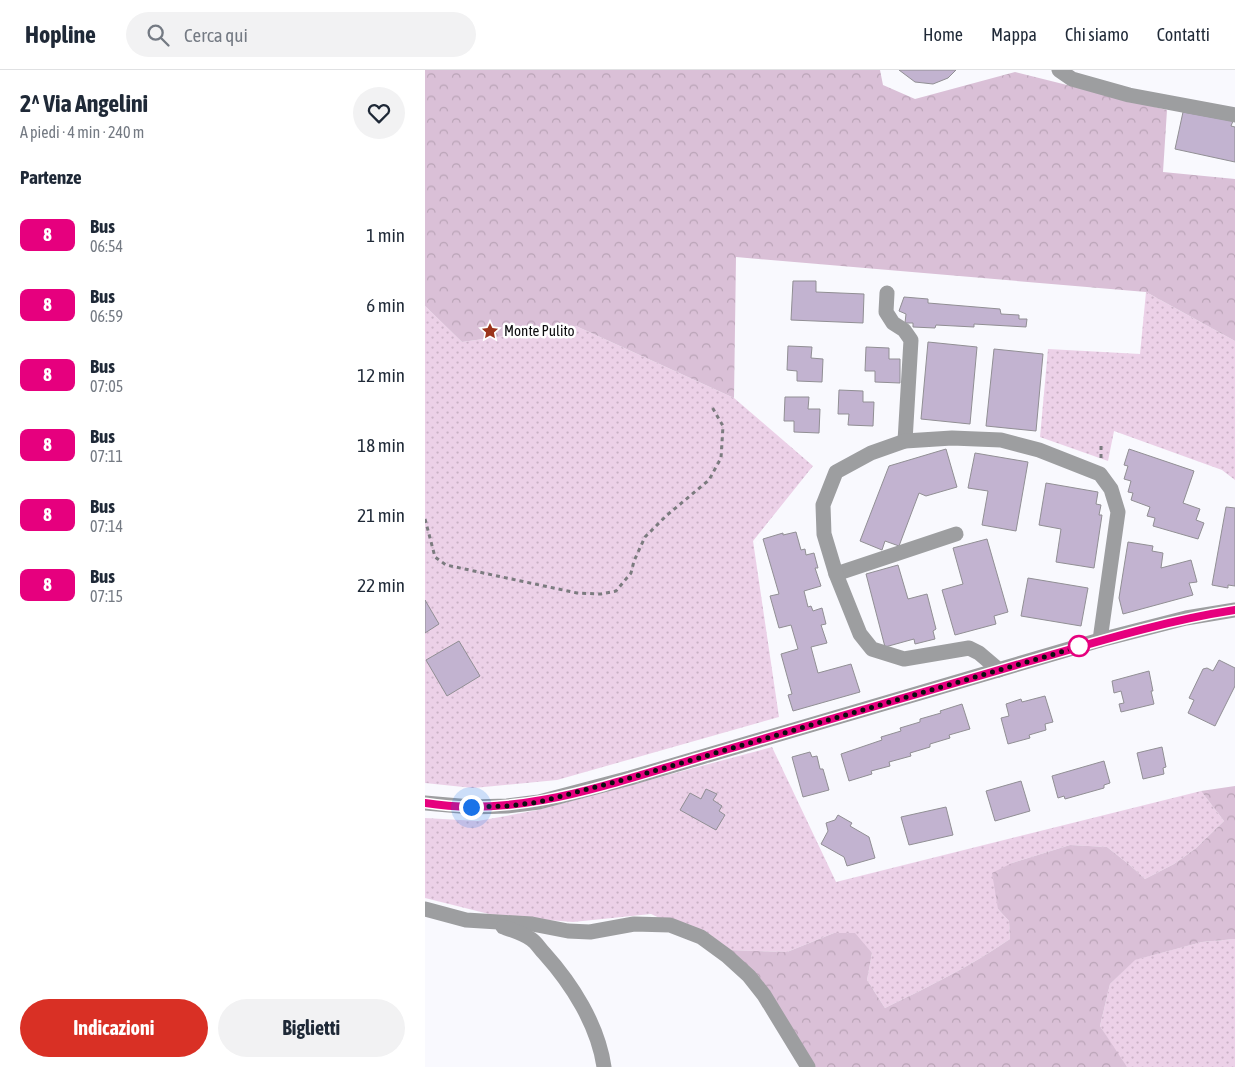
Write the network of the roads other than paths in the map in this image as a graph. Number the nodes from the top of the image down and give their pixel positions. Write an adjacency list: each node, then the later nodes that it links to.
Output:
1 (1059, 70): 2 (street)
2 (1235, 115)
3 (887, 293): 4 (street)
4 (905, 441): 6 (street); 8 (street)
5 (956, 534): 6 (street)
6 (836, 574): 9 (street)
7 (1235, 610): 8 (street)
8 (1100, 640): 9 (street)
9 (999, 670): 10 (street)
10 (425, 803)
11 (425, 909): 12 (street)
12 (485, 922): 13 (street); 14 (street)
13 (604, 1067)
14 (807, 1067)

